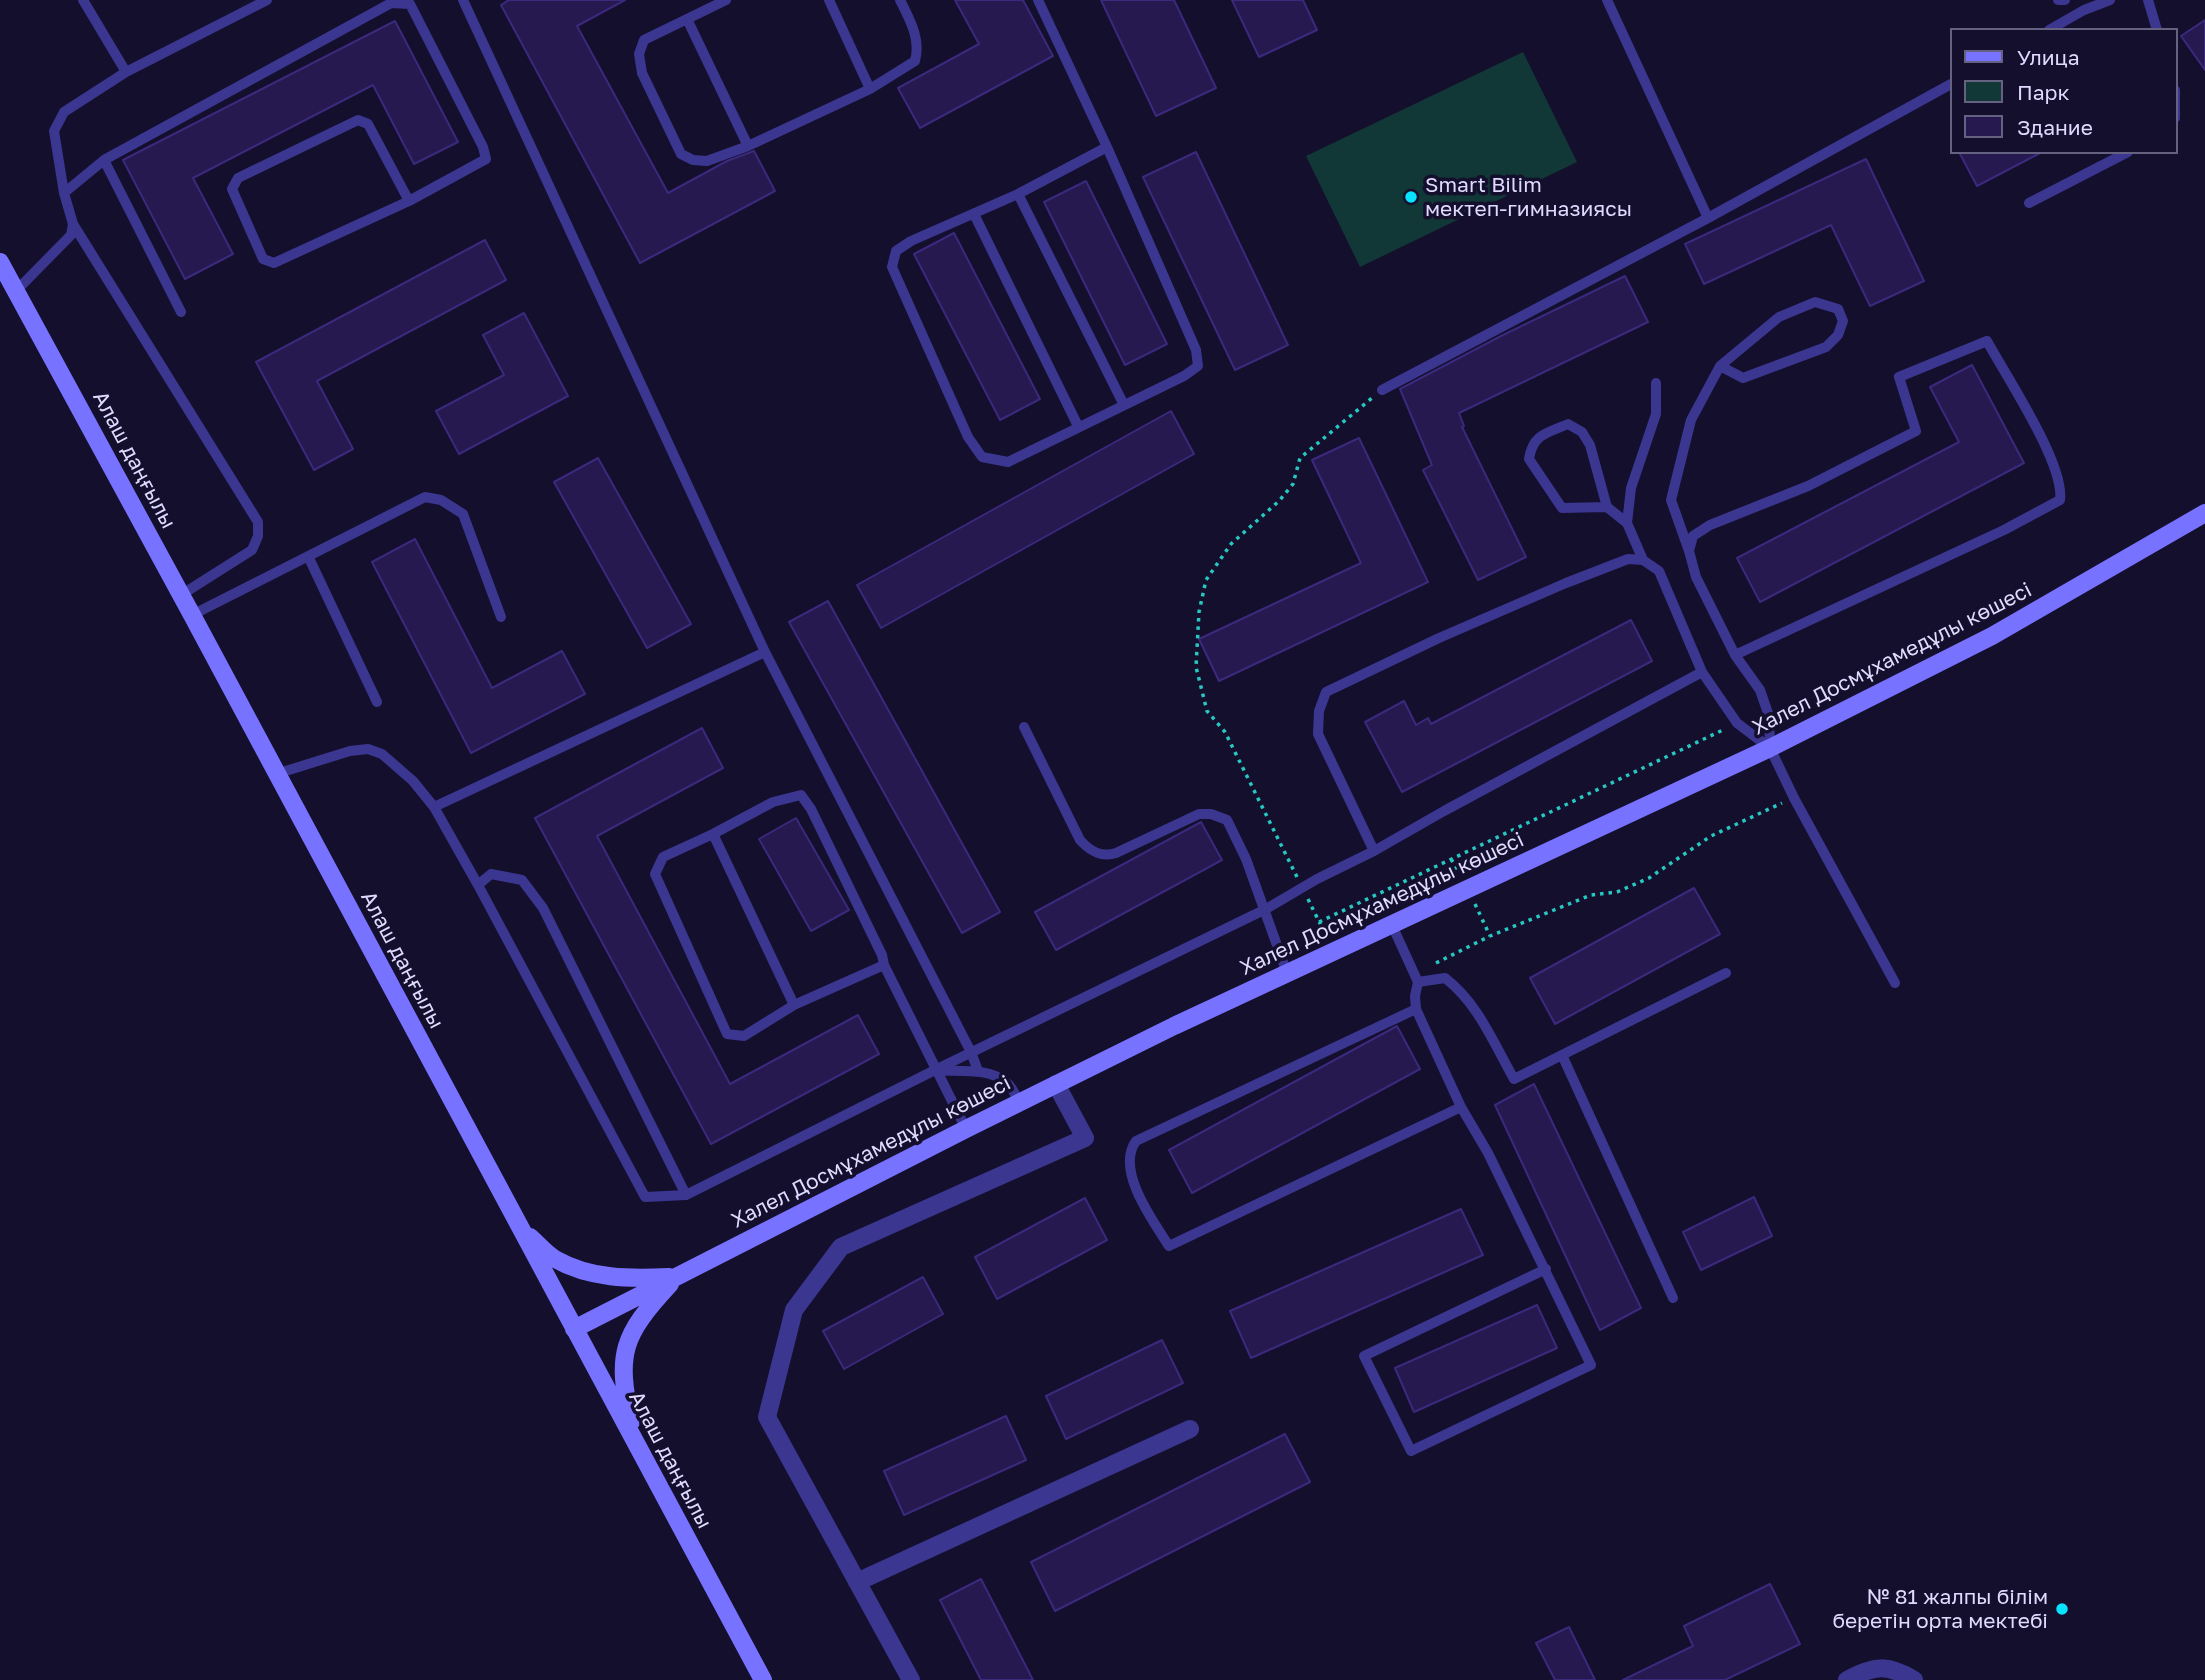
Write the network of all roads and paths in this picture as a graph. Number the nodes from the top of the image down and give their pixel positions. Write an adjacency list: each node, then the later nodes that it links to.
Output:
1 (83, 0): 16 (lane)
2 (267, 0): 16 (lane)
3 (463, 0): 47 (lane)
4 (726, 0): 13 (lane)
5 (829, 0): 18 (lane)
6 (900, 0): 18 (lane)
7 (1038, 0): 20 (lane)
8 (1607, 0): 28 (lane)
9 (2058, 0): 10 (lane)
10 (2065, 0)
11 (2110, 0): 14 (lane)
12 (2148, 0): 15 (lane)
13 (687, 19): 19 (lane); 19 (lane)
14 (2052, 28)
15 (2156, 28)
16 (126, 72): 23 (lane)
17 (1950, 85): 28 (lane)
18 (870, 89): 19 (lane)
19 (748, 146)
20 (1107, 147): 24 (lane); 36 (lane)
21 (2125, 154): 26 (lane)
22 (104, 160): 23 (lane); 25 (lane); 32 (lane)
23 (64, 194): 29 (lane)
24 (1018, 194): 27 (lane); 36 (lane)
25 (409, 201): 25 (lane)
26 (2029, 203)
27 (974, 214): 37 (lane); 37 (lane)
28 (1708, 218): 35 (lane)
29 (73, 224): 31 (lane); 44 (lane)
30 (0, 262): 31 (main road, Алаш даңғылы)
31 (17, 290): 44 (main road, Алаш даңғылы)
32 (181, 312)
33 (1720, 366): 33 (lane); 41 (lane)
34 (1656, 383): 40 (lane)
35 (1381, 390): 60 (path)
36 (1124, 405): 37 (lane)
37 (1078, 426)
38 (1607, 507): 38 (lane); 40 (lane)
39 (2205, 513): 53 (main road, Халел Досмұхамедұлы көшесі)
40 (1627, 523): 43 (lane)
41 (1689, 551): 48 (lane); 48 (lane)
42 (308, 556): 45 (lane); 46 (lane); 50 (lane)
43 (1643, 560): 49 (lane); 58 (lane)
44 (181, 595): 45 (main road, Алаш даңғылы)
45 (192, 615): 54 (main road, Алаш даңғылы)
46 (501, 617)
47 (765, 652): 56 (lane); 72 (lane)
48 (1735, 655): 53 (lane)
49 (1702, 672): 51 (lane); 58 (lane)
50 (377, 702)
51 (1737, 723): 53 (lane); 62 (path)
52 (1024, 727): 61 (lane)
53 (1770, 748): 55 (lane); 63 (main road, Халел Досмұхамедұлы көшесі)
54 (276, 774): 56 (lane); 81 (main road, Алаш даңғылы)
55 (1794, 798): 68 (path); 69 (lane)
56 (434, 807): 59 (lane)
57 (713, 834): 65 (lane); 70 (lane); 70 (lane)
58 (1374, 851): 60 (lane)
59 (478, 885): 80 (lane); 80 (lane)
60 (1303, 888): 61 (lane); 62 (path)
61 (1266, 909): 66 (lane); 72 (lane)
62 (1319, 922): 64 (path)
63 (1391, 923): 64 (main road, Халел Досмұхамедұлы көшесі); 68 (lane)
64 (1333, 951): 66 (main road, Халел Досмұхамедұлы көшесі)
65 (884, 965): 70 (lane); 74 (lane)
66 (1287, 973): 76 (main road, Халел Досмұхамедұлы көшесі)
67 (1726, 973): 73 (lane)
68 (1416, 977): 71 (lane); 73 (lane)
69 (1895, 983)
70 (794, 1005)
71 (1416, 1009): 78 (lane); 78 (lane)
72 (971, 1052): 74 (lane); 75 (lane)
73 (1562, 1055): 84 (lane)
74 (935, 1070): 75 (lane); 79 (lane); 80 (lane)
75 (978, 1071): 77 (lane)
76 (1056, 1084): 77 (main road, Халел Досмұхамедұлы көшесі); 88 (street)
77 (1019, 1102): 79 (main road, Халел Досмұхамедұлы көшесі)
78 (1461, 1107): 82 (lane)
79 (966, 1129): 83 (main road, Халел Досмұхамедұлы көшесі)
80 (686, 1195)
81 (522, 1230): 83 (main road); 85 (main road, Алаш даңғылы)
82 (1546, 1269): 82 (lane)
83 (677, 1276): 85 (main road, Халел Досмұхамедұлы көшесі); 87 (main road)
84 (1673, 1298)
85 (574, 1329): 87 (main road, Алаш даңғылы)
86 (1190, 1429): 88 (street)
87 (636, 1443): 89 (main road, Алаш даңғылы)
88 (857, 1582): 90 (street)
89 (763, 1680)
90 (911, 1680)
91 (1847, 1680): 92 (street)
92 (1914, 1680)

